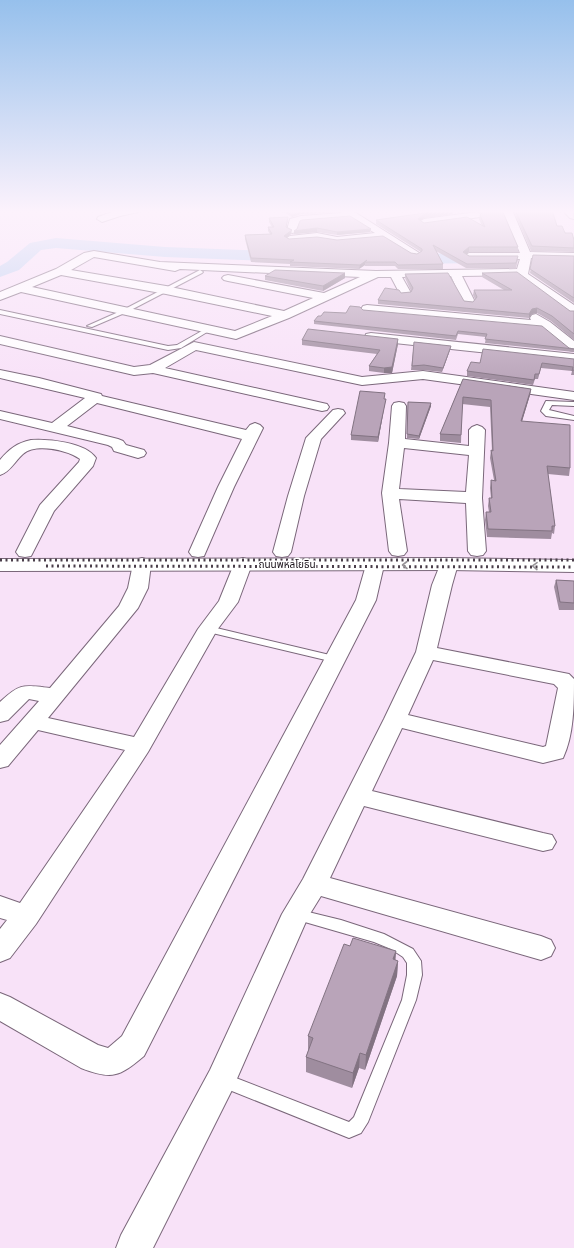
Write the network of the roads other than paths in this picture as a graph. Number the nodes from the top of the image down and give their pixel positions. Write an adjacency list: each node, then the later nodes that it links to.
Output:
1 (65, 268): 6 (street)
2 (176, 268): 7 (street)
3 (222, 268): 9 (street)
4 (480, 268): 8 (street)
5 (523, 268): 15 (street)
6 (60, 271): 11 (street); 12 (street)
7 (200, 272): 12 (lane); 17 (street)
8 (455, 273): 10 (street); 18 (street)
9 (376, 274): 10 (street); 17 (street)
10 (395, 274): 13 (street)
11 (20, 288): 16 (street); 20 (street)
12 (166, 290): 20 (lane); 24 (street)
13 (404, 293)
14 (574, 294): 15 (street)
15 (552, 295): 22 (street)
16 (0, 296)
17 (324, 297): 24 (street)
18 (469, 302)
19 (367, 308): 25 (street)
20 (125, 310): 26 (lane); 27 (street)
21 (525, 310): 25 (street)
22 (574, 311)
23 (0, 312): 27 (lane)
24 (285, 315): 27 (street)
25 (546, 325): 30 (street)
26 (90, 326)
27 (209, 330)
28 (360, 336): 31 (street)
29 (4, 344): 32 (street)
30 (574, 347)
31 (574, 358)
32 (153, 369): 34 (street); 38 (street)
33 (0, 374): 42 (street)
34 (574, 396)
35 (102, 400): 53 (street)
36 (574, 404): 41 (lane)
37 (399, 406): 44 (street)
38 (322, 407)
39 (338, 413): 54 (street)
40 (0, 415): 42 (street)
41 (574, 418)
42 (55, 428): 46 (street)
43 (477, 430): 45 (street)
44 (397, 443): 45 (street); 48 (street)
45 (477, 451): 49 (street)
46 (138, 453)
47 (0, 470): 55 (street)
48 (390, 493): 49 (street); 50 (street)
49 (474, 498): 51 (street)
50 (398, 551): 51 (main road, ถนนพหลโยธิน); 54 (main road, ถนนพหลโยธิน)
51 (477, 551): 52 (main road, ถนนพหลโยธิน)
52 (574, 551)
53 (198, 552): 54 (main road, ถนนพหลโยธิน); 55 (main road, ถนนพหลโยธิน)
54 (282, 552)
55 (13, 558): 56 (main road, ถนนพหลโยธิน)
56 (142, 564): 57 (main road, ถนนพหลโยธิน); 64 (street)
57 (243, 564): 59 (main road, ถนนพหลโยธิน); 61 (street)
58 (449, 564): 59 (main road, ถนนพหลโยธิน, one-way to 59); 60 (main road, ถนนพหลโยธิน, one-way to 58); 62 (street)
59 (375, 565): 63 (street)
60 (574, 566)
61 (208, 629): 63 (lane); 68 (street)
62 (426, 652): 66 (street); 66 (street)
63 (334, 659): 78 (street)
64 (55, 696): 65 (street); 67 (street)
65 (0, 715)
66 (395, 720): 70 (street)
67 (33, 722): 68 (street); 69 (street)
68 (140, 746): 75 (street)
69 (0, 760)
70 (358, 796): 71 (street); 72 (street)
71 (543, 842)
72 (314, 884): 74 (street); 76 (street)
73 (0, 907): 75 (street)
74 (296, 914): 79 (street); 79 (lane)
75 (26, 916): 77 (street)
76 (541, 948)
77 (0, 950)
78 (0, 1006)
79 (221, 1080): 80 (street)
80 (134, 1248)

